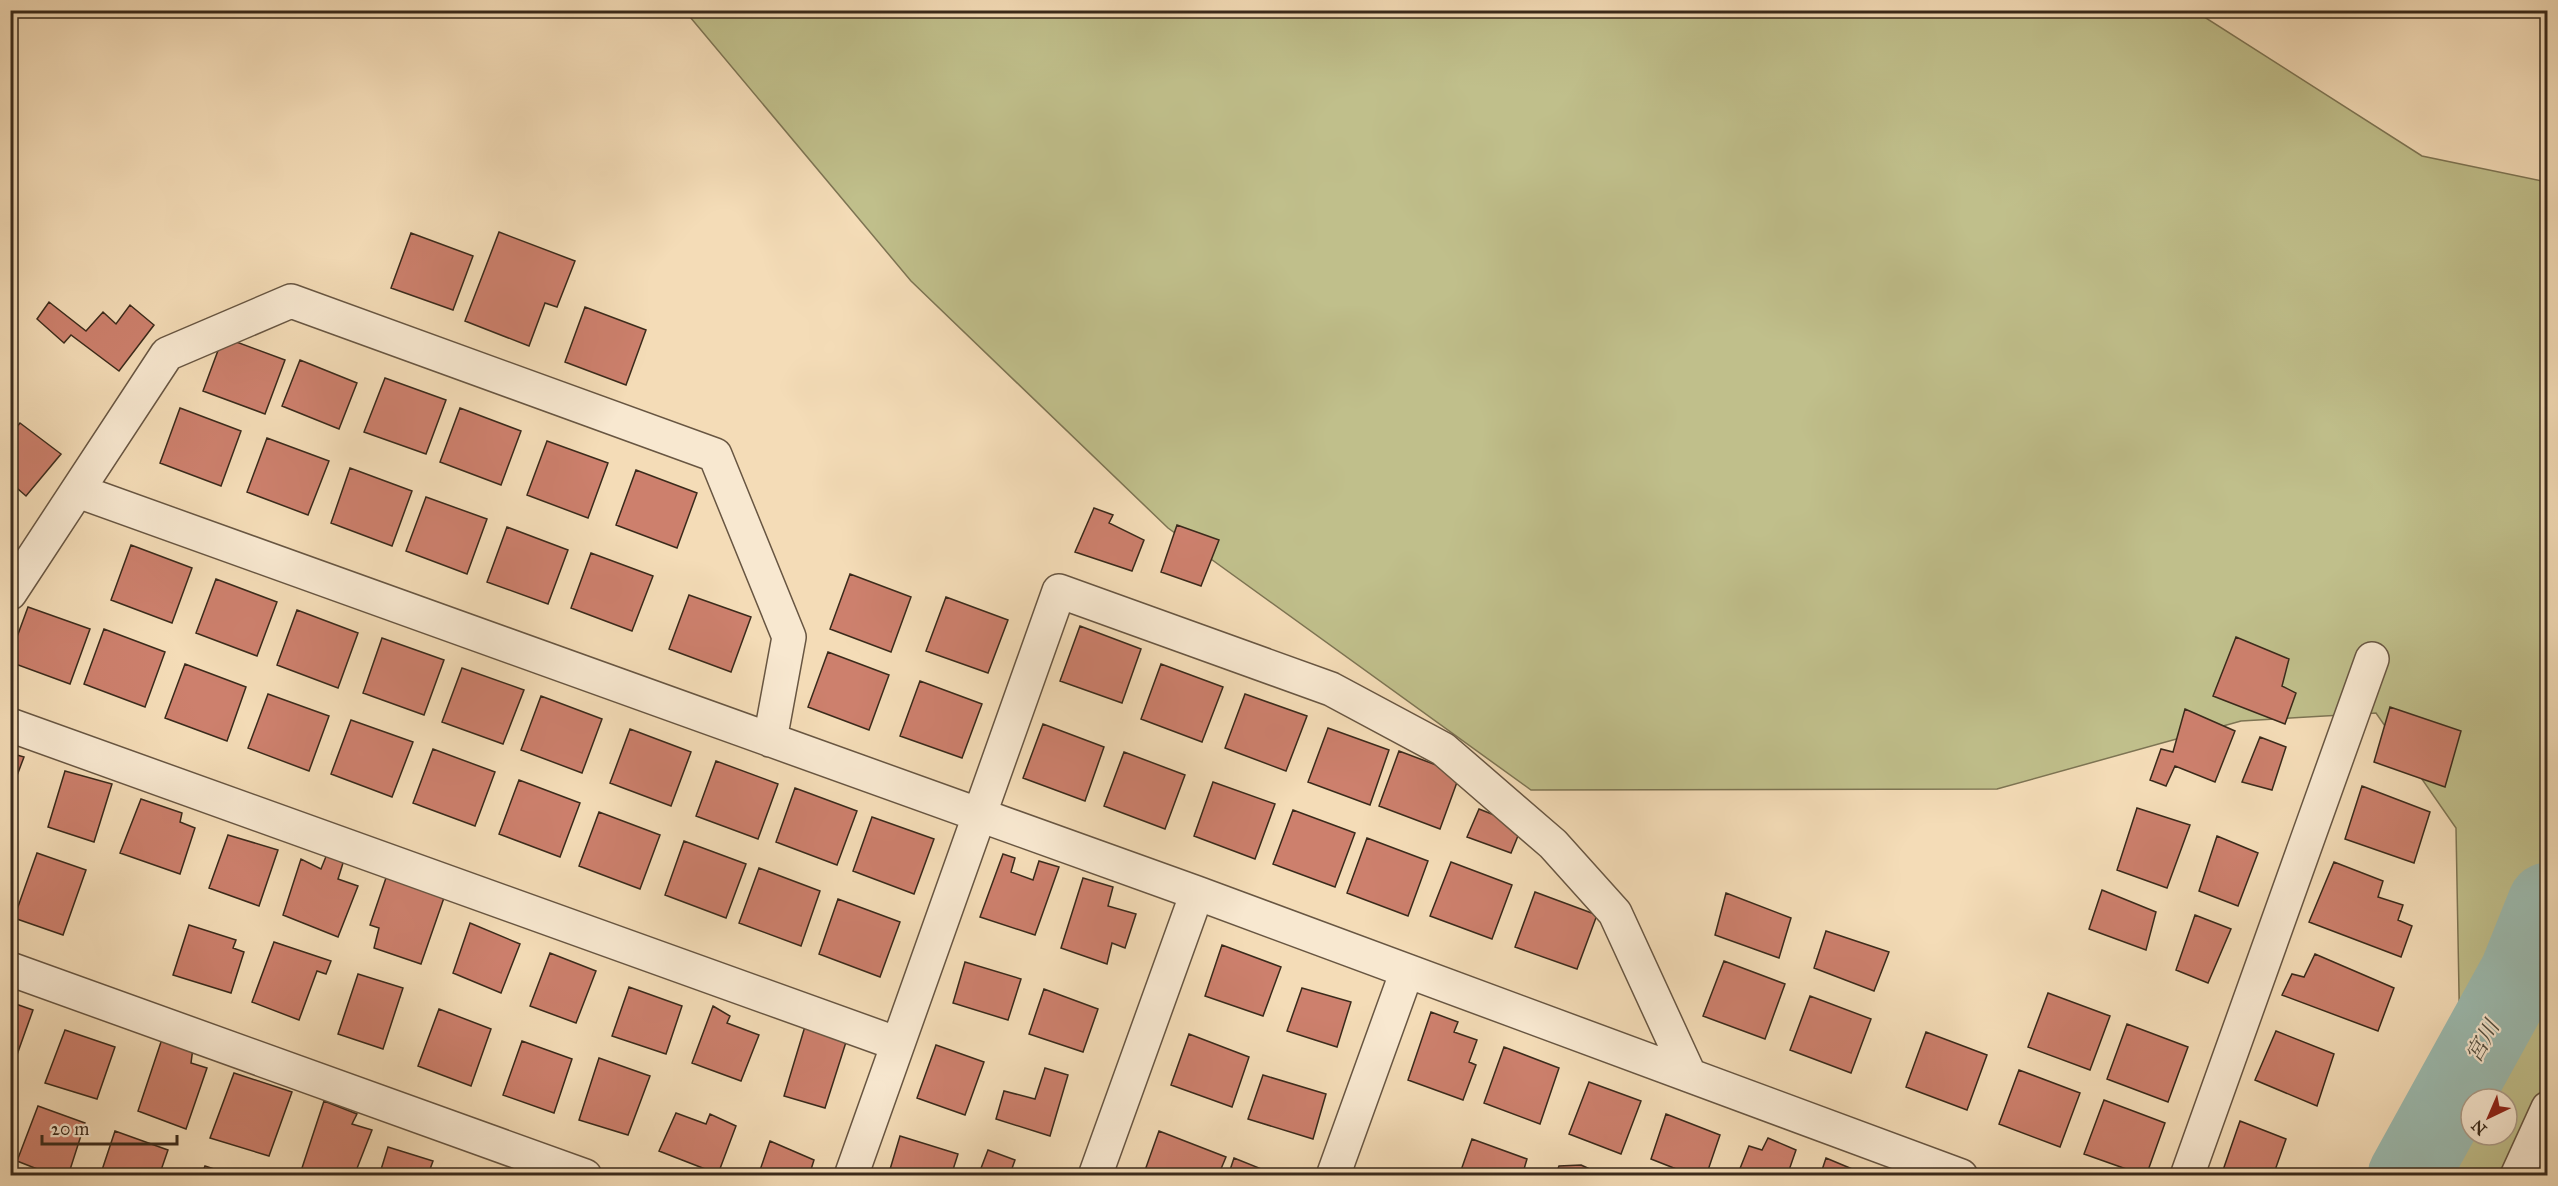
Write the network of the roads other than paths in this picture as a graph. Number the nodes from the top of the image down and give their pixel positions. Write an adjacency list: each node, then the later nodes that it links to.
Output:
1 (78, 491): 2 (street); 5 (street); 5 (street)
2 (10, 593)
3 (2372, 659): 18 (street)
4 (10, 725): 10 (street)
5 (770, 740): 6 (street)
6 (980, 816): 7 (street); 10 (street); 11 (street)
7 (1197, 893): 9 (street); 15 (street)
8 (10, 969): 13 (street)
9 (1407, 971): 11 (street); 16 (street)
10 (898, 1044): 14 (street)
11 (1689, 1074): 17 (street)
12 (2547, 1108): 19 (street)
13 (585, 1176)
14 (851, 1176)
15 (1095, 1176)
16 (1334, 1176)
17 (1961, 1176)
18 (2187, 1176)
19 (2517, 1176)

